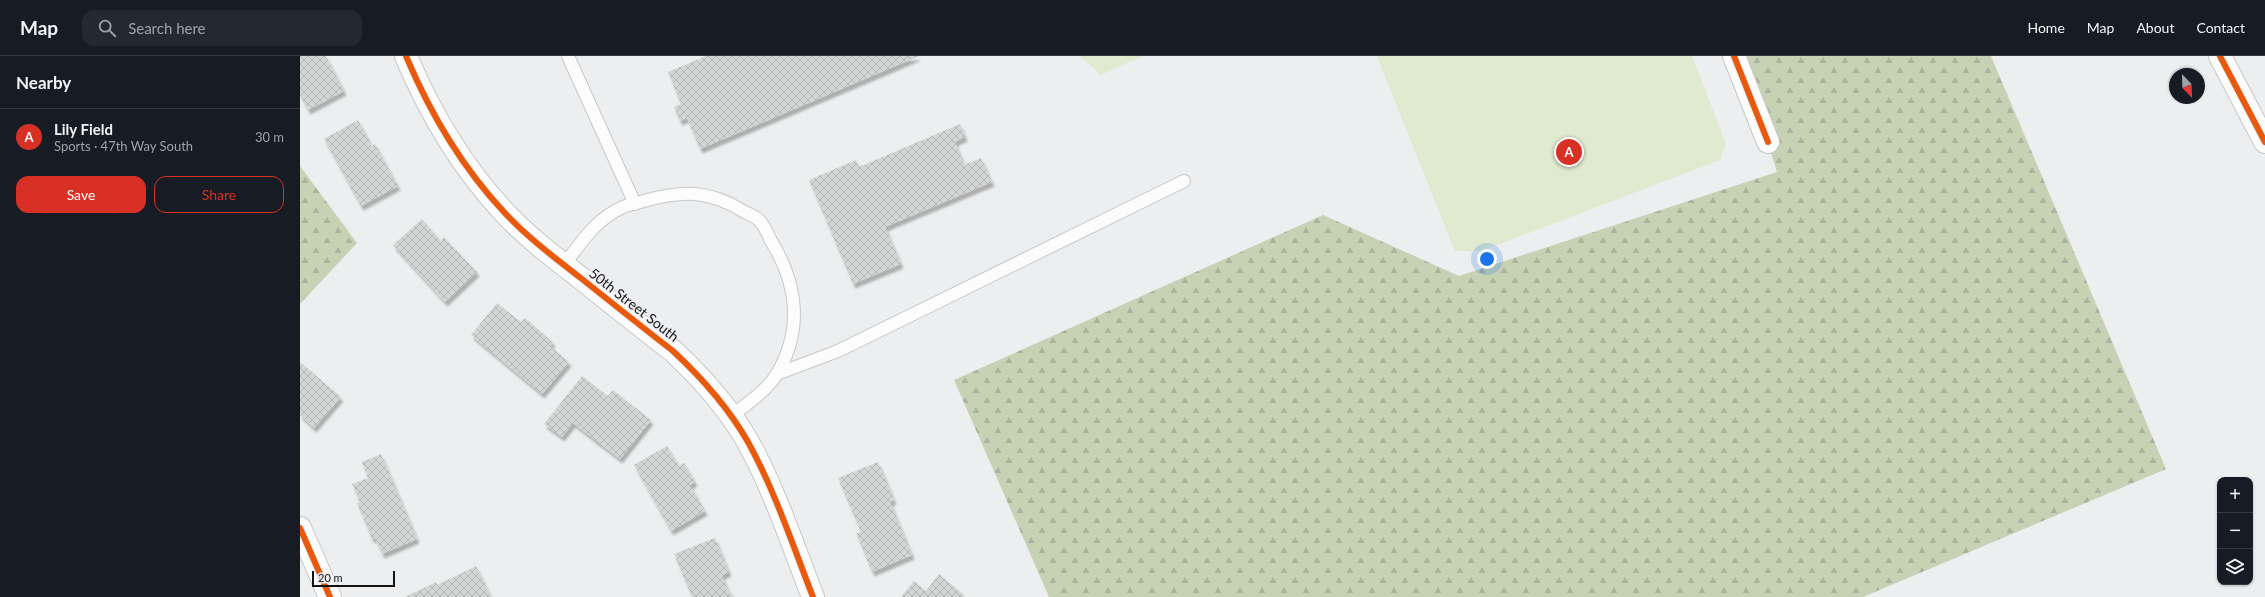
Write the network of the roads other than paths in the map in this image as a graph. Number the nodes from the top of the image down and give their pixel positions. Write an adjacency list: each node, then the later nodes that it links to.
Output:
1 (406, 56): 9 (street, 50th Street South)
2 (568, 56): 8 (lane)
3 (1734, 56): 5 (street)
4 (2220, 56): 6 (street)
5 (1768, 142)
6 (2265, 142)
7 (1184, 181): 10 (lane)
8 (635, 204): 9 (lane); 10 (lane)
9 (564, 265): 11 (street, 50th Street South)
10 (777, 374): 11 (lane)
11 (731, 416): 14 (street, 50th Street South)
12 (300, 528): 13 (street)
13 (330, 597)
14 (814, 597)

